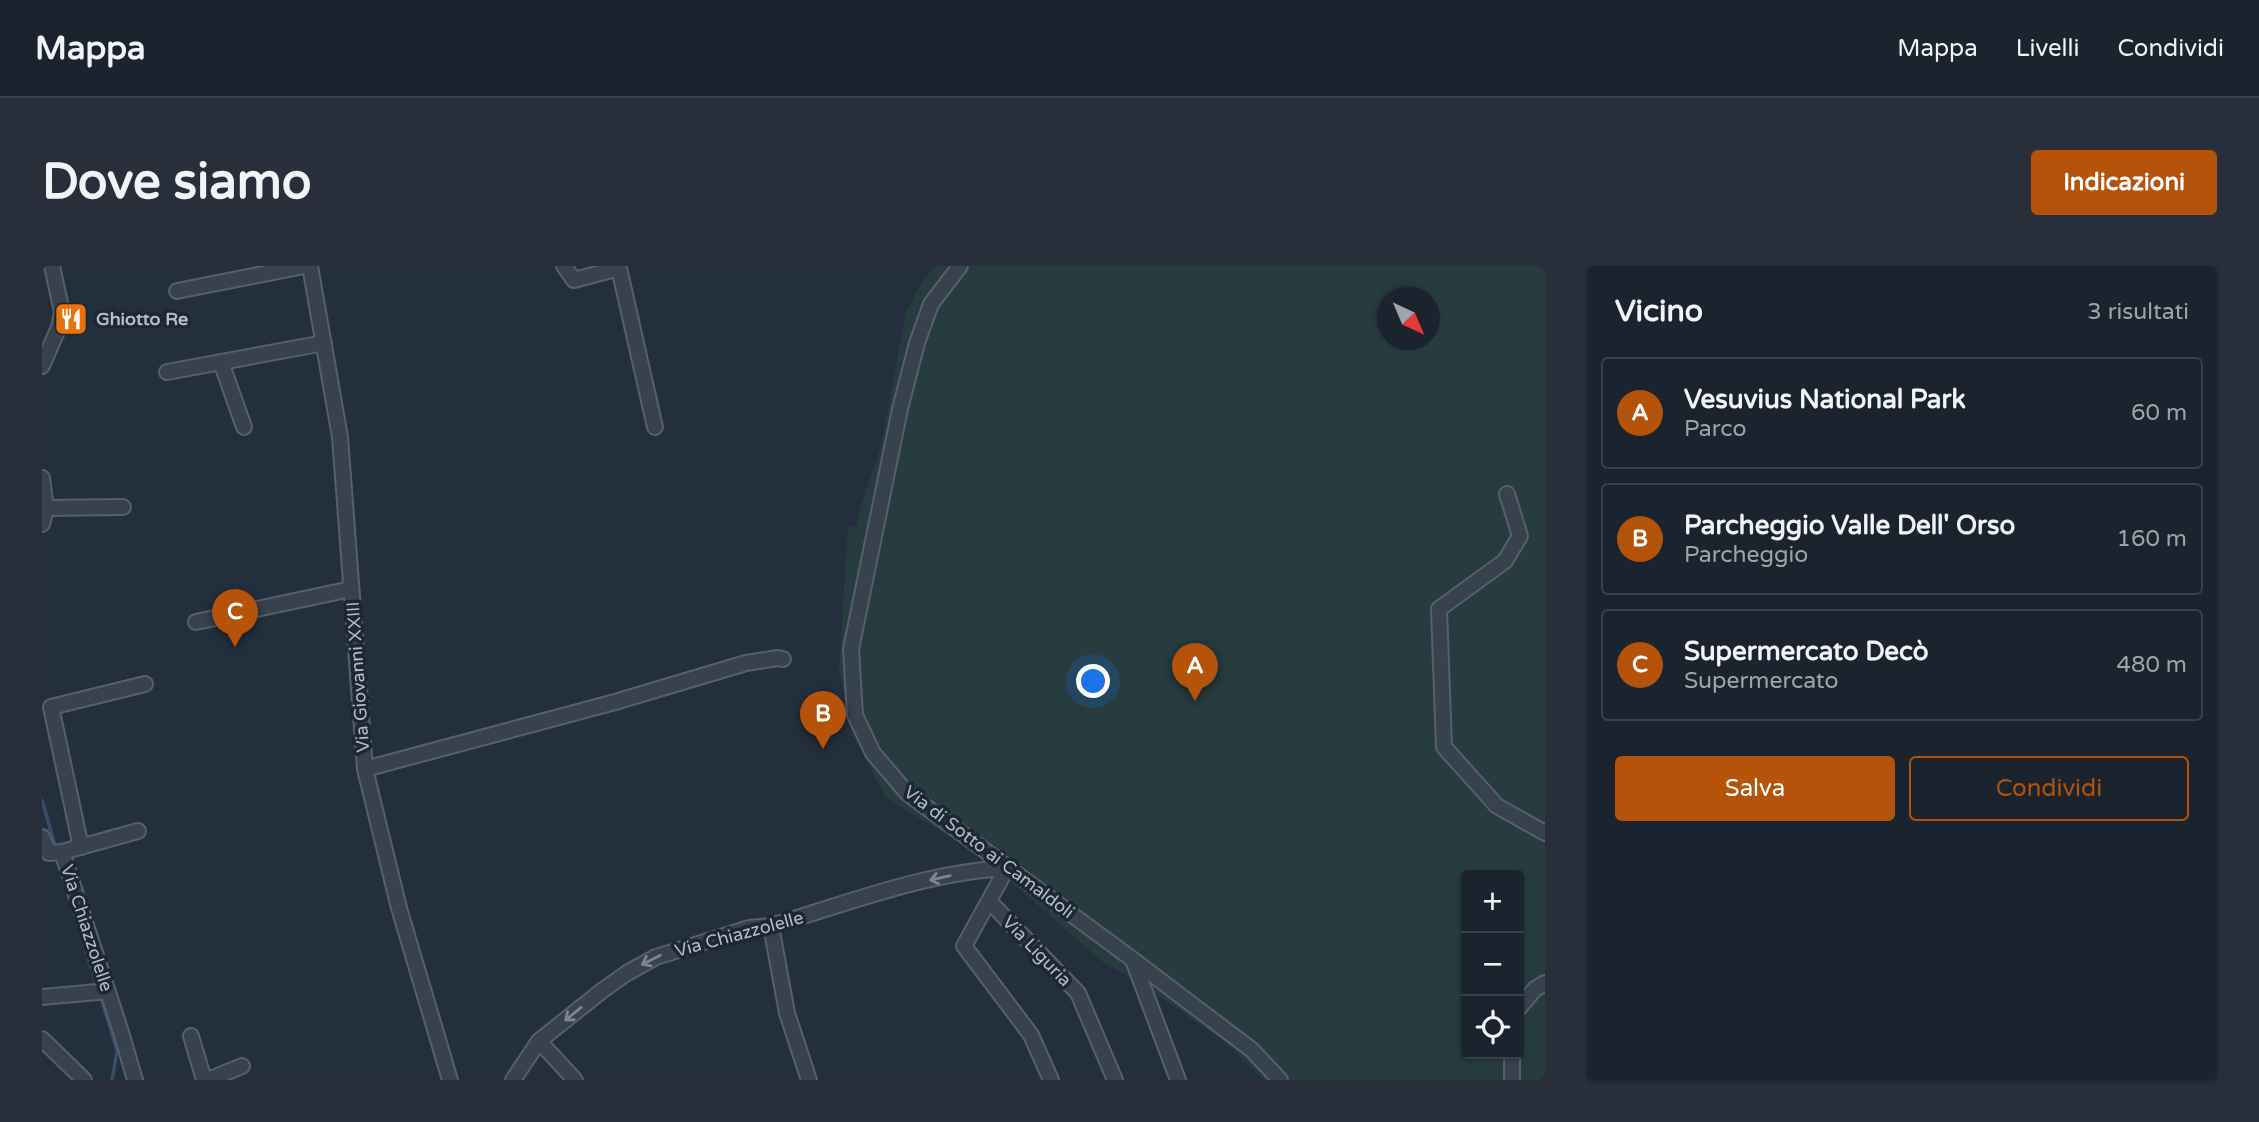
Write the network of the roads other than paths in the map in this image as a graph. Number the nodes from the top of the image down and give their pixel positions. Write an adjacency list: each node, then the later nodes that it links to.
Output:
1 (52, 266): 8 (street)
2 (310, 266): 5 (street); 6 (street, Via Giovanni XXIII)
3 (564, 266): 11 (street)
4 (960, 266): 27 (street, Via di Sotto ai Camaldoli)
5 (177, 291)
6 (324, 343): 7 (street); 17 (street, Via Giovanni XXIII)
7 (221, 362): 9 (street); 10 (street)
8 (42, 366)
9 (167, 372)
10 (244, 427)
11 (654, 427)
12 (42, 478): 15 (street)
13 (1507, 494): 23 (street)
14 (122, 507): 15 (street)
15 (46, 508): 16 (street)
16 (42, 524)
17 (351, 589): 18 (street); 21 (street, Via Giovanni XXIII)
18 (196, 622)
19 (783, 659): 21 (street)
20 (145, 684): 25 (street)
21 (365, 769): 43 (street, Via Giovanni XXIII)
22 (138, 831): 25 (street, Via Chiazzolelle)
23 (1545, 833)
24 (42, 837): 26 (street)
25 (80, 847): 26 (street, Via Chiazzolelle)
26 (57, 853): 32 (street, Via Chiazzolelle)
27 (1007, 868): 28 (street); 29 (street, Via Chiazzolelle, one-way to 29); 30 (street, Via di Sotto ai Camaldoli)
28 (990, 902): 47 (street); 48 (street, Via Liguria)
29 (771, 926): 37 (street, Via Chiazzolelle, one-way to 37); 46 (street)
30 (1132, 959): 49 (street); 50 (street, Via di Sotto ai Camaldoli)
31 (1545, 983): 34 (street)
32 (102, 991): 33 (street); 41 (street, Via Chiazzolelle)
33 (42, 997)
34 (1524, 1002)
35 (191, 1037): 42 (street)
36 (42, 1039): 40 (street)
37 (539, 1041): 44 (street, Via Chiazzolelle); 45 (street)
38 (1511, 1059): 51 (street)
39 (242, 1066): 42 (street)
40 (84, 1080)
41 (135, 1080)
42 (206, 1080)
43 (450, 1080)
44 (513, 1080)
45 (575, 1080)
46 (809, 1080)
47 (1051, 1080)
48 (1115, 1080)
49 (1178, 1080)
50 (1280, 1080)
51 (1512, 1080)

